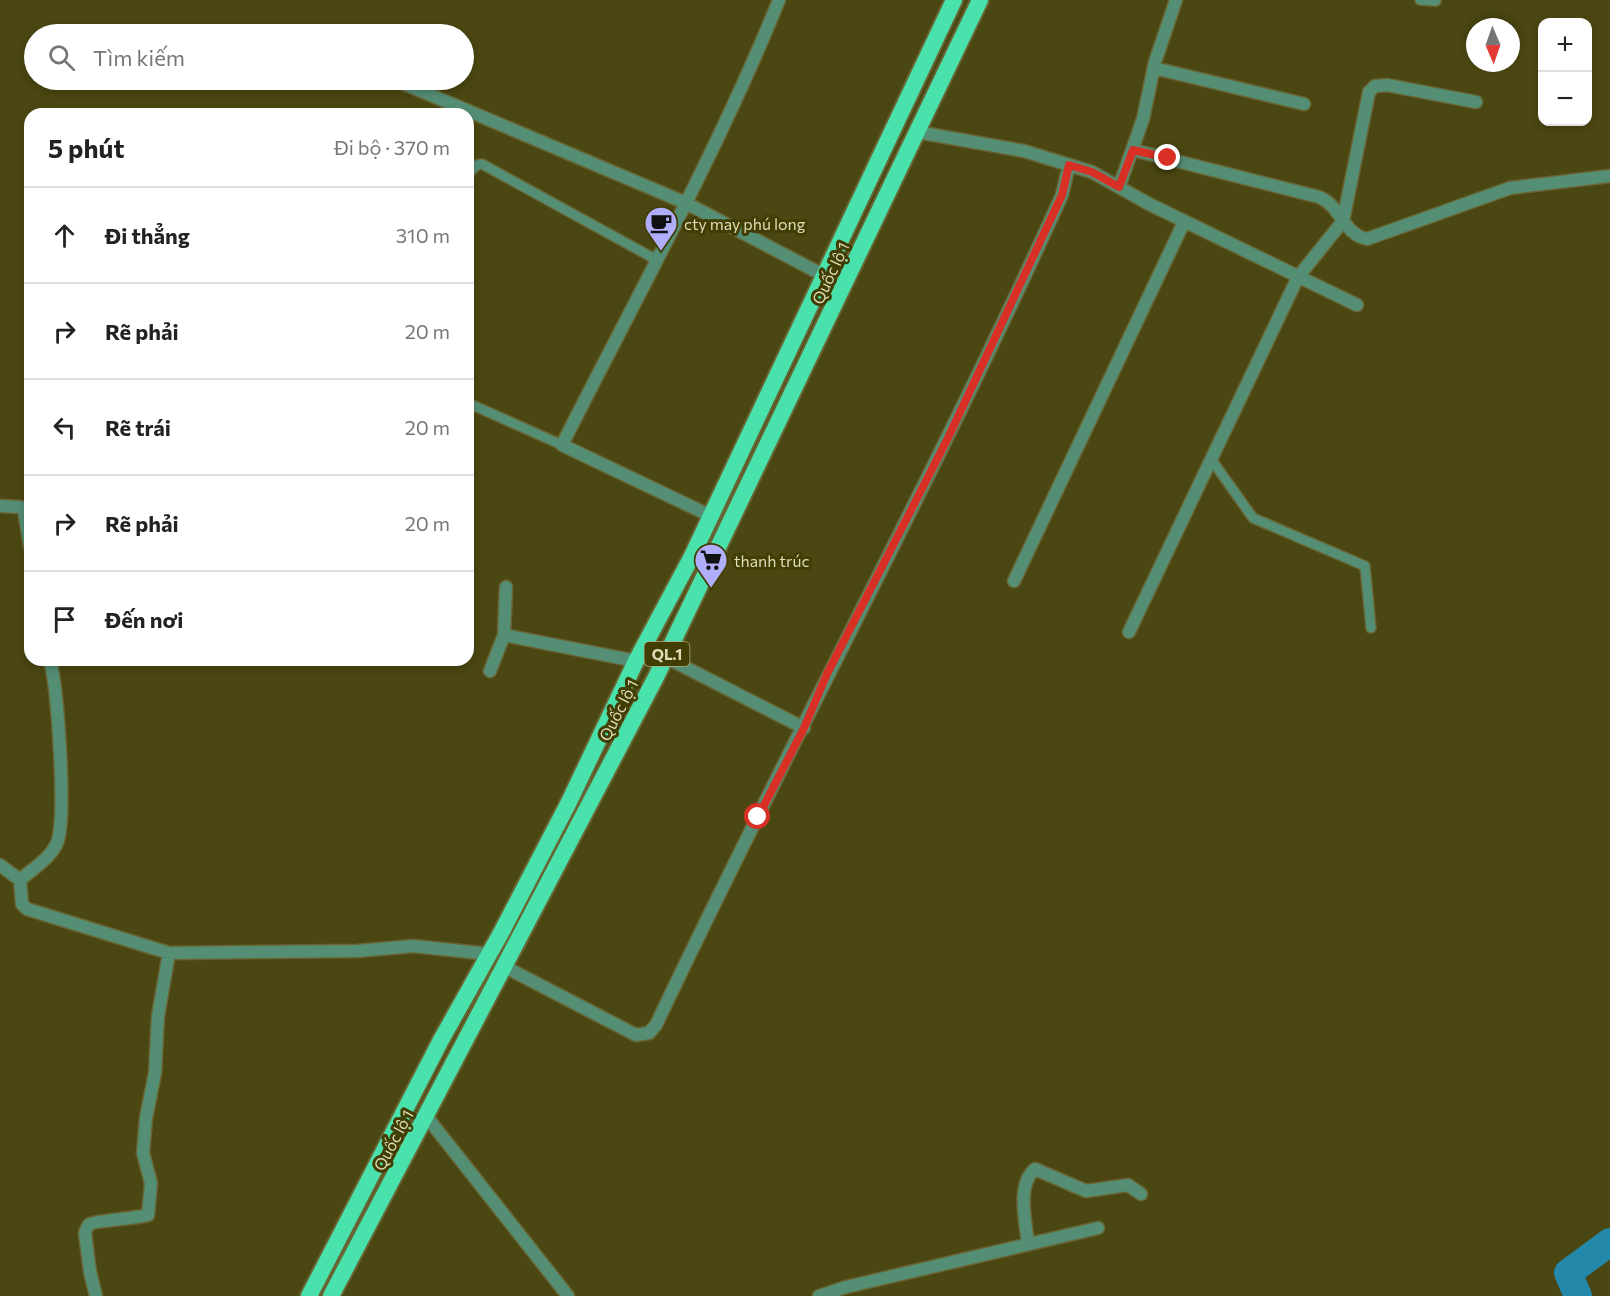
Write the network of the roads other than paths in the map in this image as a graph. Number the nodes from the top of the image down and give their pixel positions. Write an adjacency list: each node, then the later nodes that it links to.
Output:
1 (779, 0): 19 (street)
2 (954, 0): 23 (highway, Quốc lộ 1 / QL.1)
3 (980, 0): 13 (highway, Quốc lộ 1 / QL.1)
4 (1176, 0): 7 (street)
5 (1420, 0): 6 (lane)
6 (1436, 1)
7 (1154, 68): 10 (street); 14 (street)
8 (419, 90): 11 (street)
9 (1476, 102): 20 (street)
10 (1304, 104)
11 (461, 108)
12 (474, 113): 19 (street)
13 (917, 132): 15 (street); 37 (highway, Quốc lộ 1 / QL.1)
14 (1133, 150): 18 (street); 20 (street)
15 (1069, 165): 18 (street); 41 (street)
16 (474, 168): 22 (lane)
17 (1610, 176): 20 (street)
18 (1119, 187): 21 (street)
19 (686, 203): 22 (street); 23 (street)
20 (1343, 221): 24 (street)
21 (1184, 222): 24 (street); 32 (street)
22 (655, 259): 27 (street)
23 (823, 275): 31 (highway, Quốc lộ 1 / QL.1)
24 (1298, 277): 25 (street); 28 (street)
25 (1357, 305)
26 (474, 406): 27 (lane)
27 (562, 445): 31 (street)
28 (1211, 459): 34 (lane); 35 (street)
29 (0, 506): 30 (street)
30 (24, 510)
31 (711, 516): 38 (highway, Quốc lộ 1 / QL.1)
32 (1014, 580)
33 (506, 587): 36 (street)
34 (1371, 628)
35 (1129, 632)
36 (504, 635): 38 (street); 40 (street)
37 (665, 657): 41 (street); 46 (highway, Quốc lộ 1 / QL.1)
38 (636, 661): 45 (highway, Quốc lộ 1 / QL.1)
39 (51, 666): 43 (street)
40 (490, 671)
41 (804, 728): 46 (street)
42 (0, 865): 43 (street)
43 (20, 880): 44 (street)
44 (169, 953): 45 (street); 51 (street)
45 (489, 954): 52 (highway, Quốc lộ 1 / QL.1)
46 (505, 967): 47 (highway, Quốc lộ 1 / QL.1)
47 (426, 1116): 53 (highway, Quốc lộ 1 / QL.1); 54 (street)
48 (1141, 1194): 50 (street)
49 (1098, 1228): 50 (street)
50 (1028, 1244): 55 (street)
51 (96, 1296)
52 (309, 1296)
53 (331, 1296)
54 (568, 1296)
55 (819, 1296)

